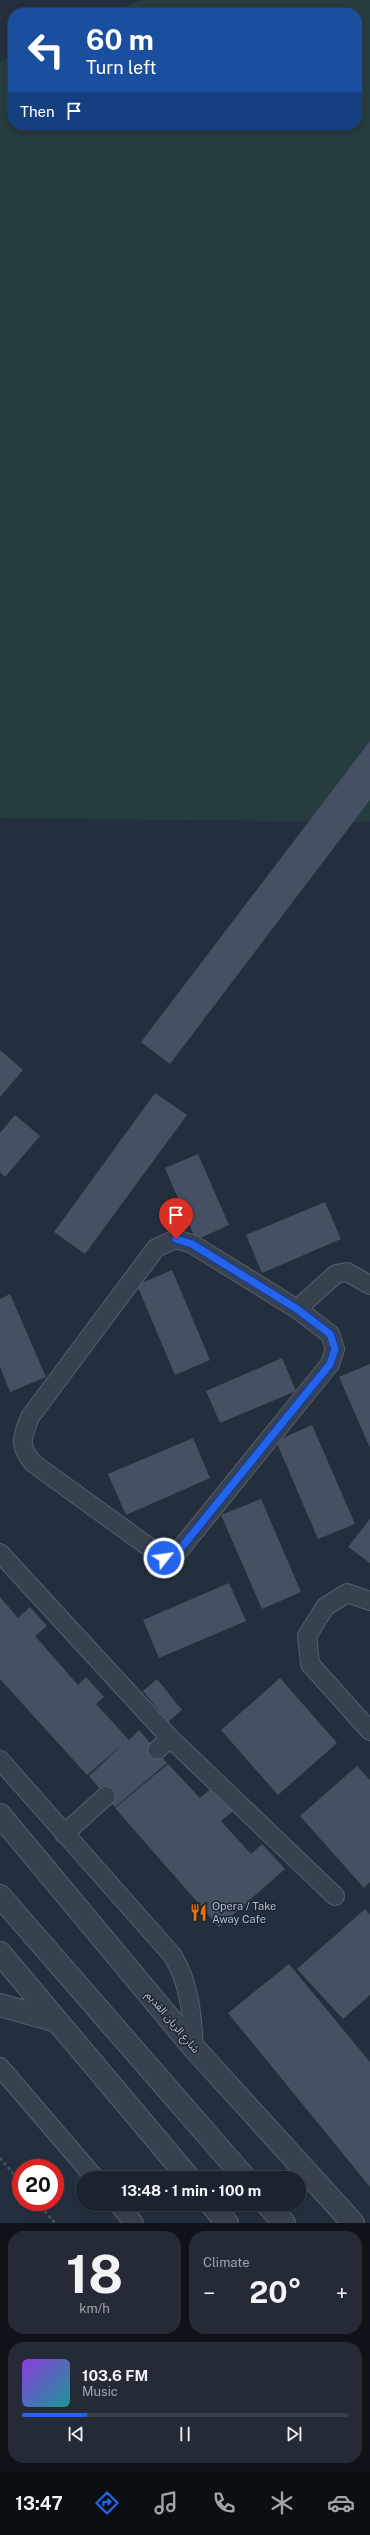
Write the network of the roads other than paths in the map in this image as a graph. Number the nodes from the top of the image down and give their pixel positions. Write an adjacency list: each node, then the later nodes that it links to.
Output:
1 (370, 1285): 2 (lane)
2 (297, 1309): 2 (lane)
3 (0, 1553): 6 (lane)
4 (370, 1601): 5 (lane)
5 (370, 1730)
6 (170, 1738): 7 (lane); 13 (lane)
7 (157, 1750)
8 (0, 1760): 11 (lane)
9 (106, 1796): 11 (lane)
10 (0, 1814): 17 (street, شارع الريان القديم)
11 (64, 1834): 17 (lane)
12 (0, 1896): 21 (street)
13 (335, 1896)
14 (0, 1953): 16 (street)
15 (0, 2005): 16 (street)
16 (57, 2021): 20 (street)
17 (194, 2048): 28 (street, شارع الريان القديم)
18 (0, 2067): 19 (lane)
19 (89, 2171)
20 (183, 2171)
21 (239, 2171)
22 (124, 2211): 25 (lane)
23 (217, 2211): 26 (street)
24 (273, 2211): 27 (street)
25 (134, 2223)
26 (227, 2223)
27 (284, 2223)
28 (353, 2223)

